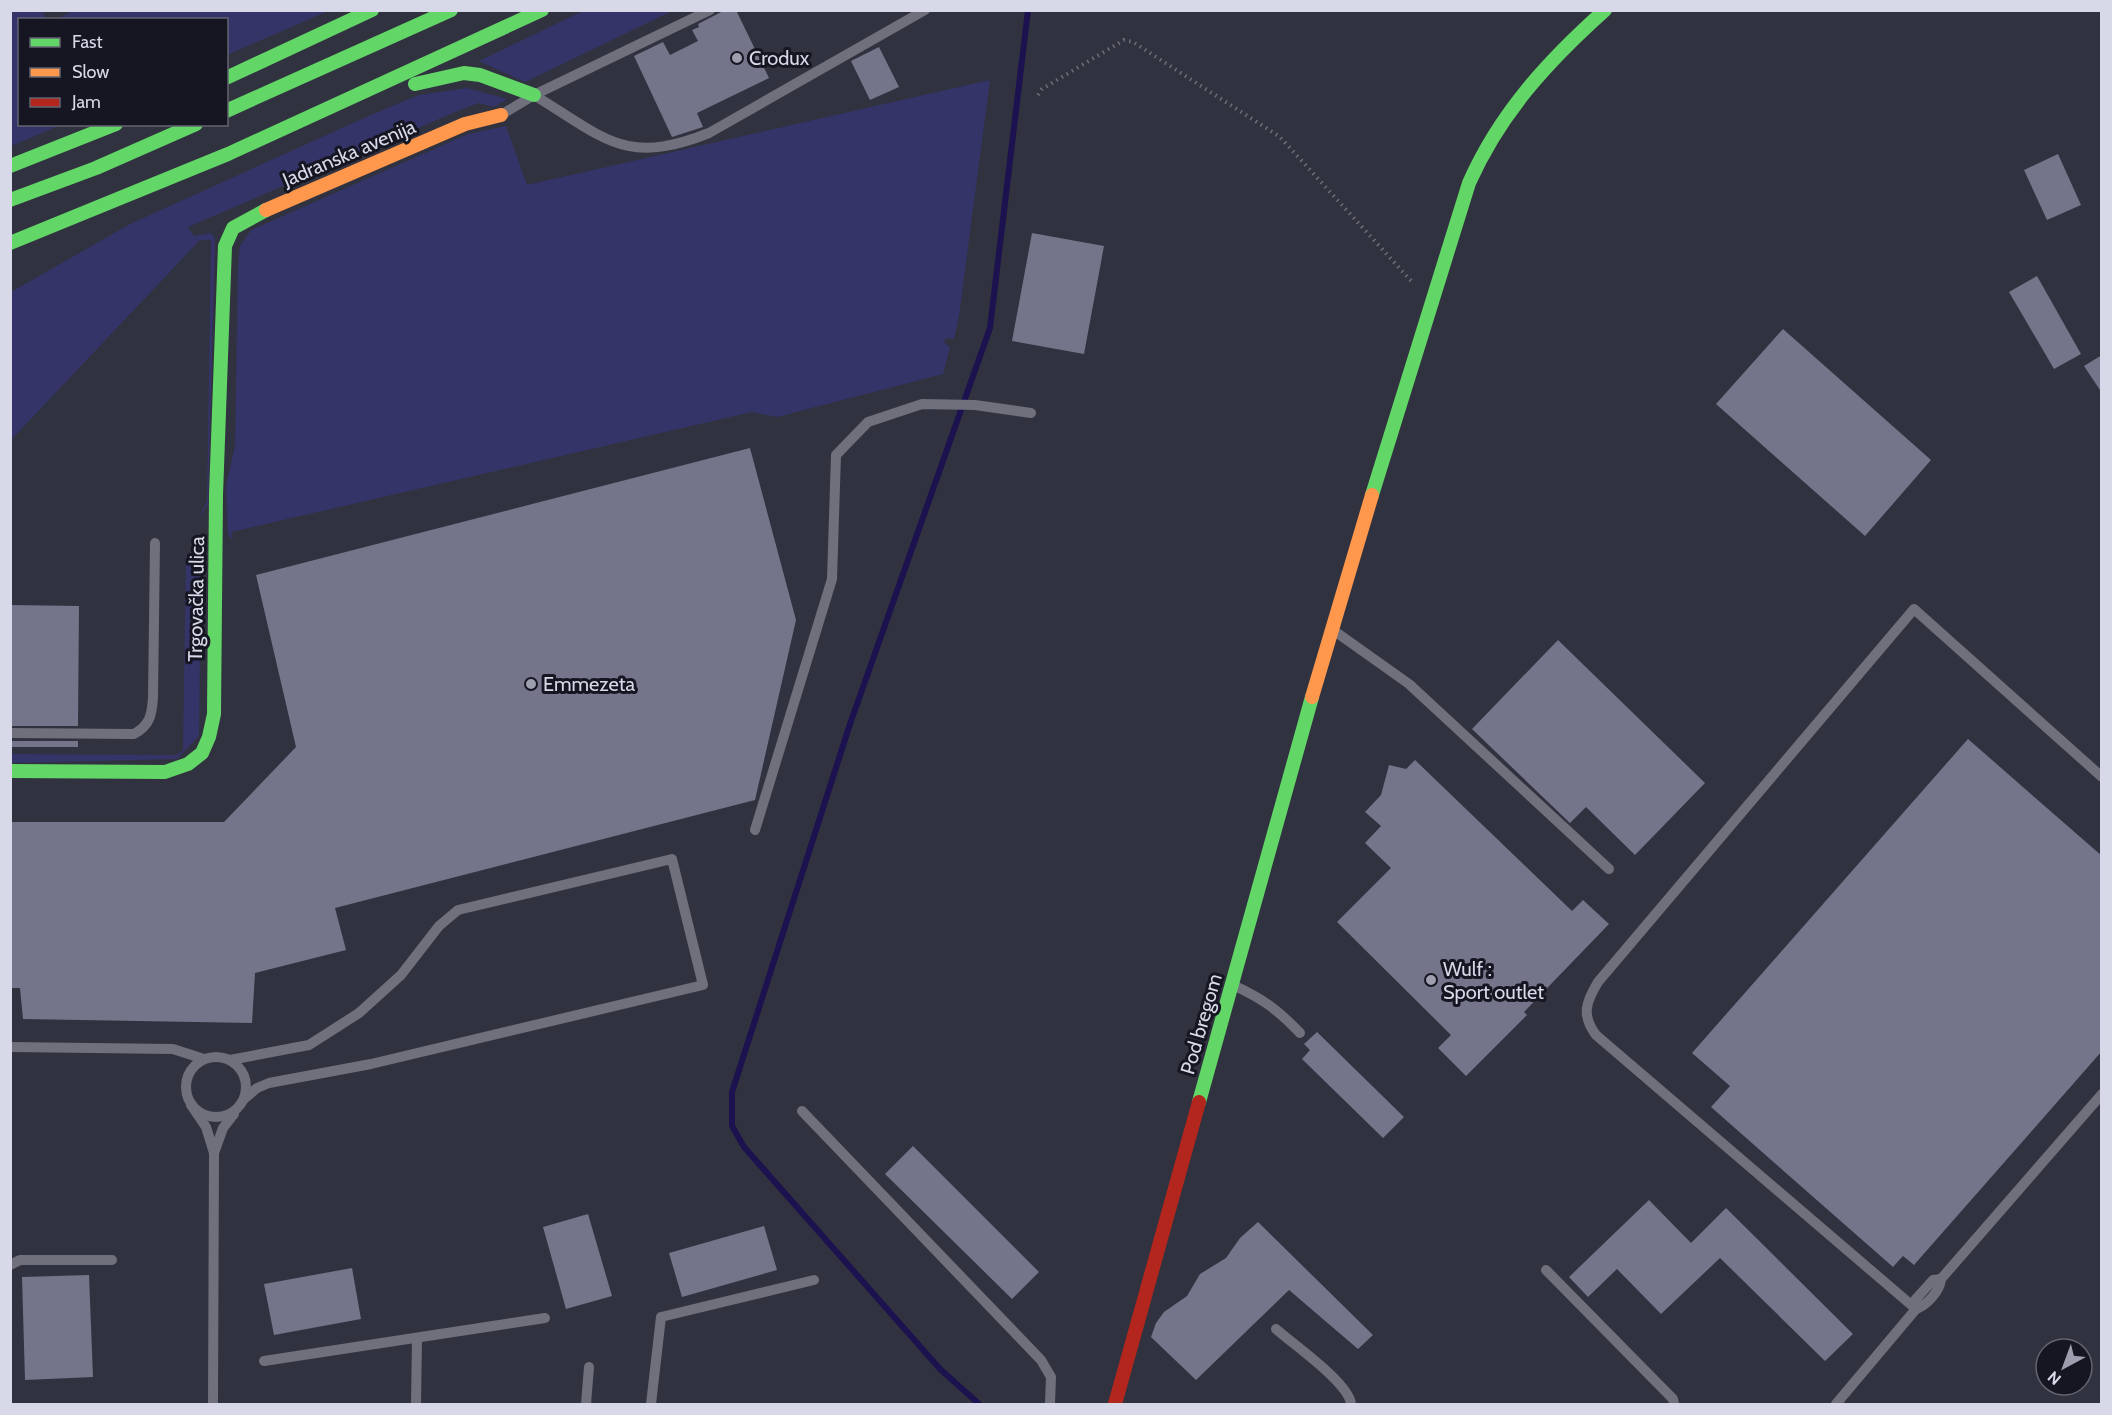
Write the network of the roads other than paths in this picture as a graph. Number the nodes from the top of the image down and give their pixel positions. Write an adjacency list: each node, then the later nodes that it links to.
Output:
1 (372, 10): 7 (main road)
2 (451, 10): 10 (main road)
3 (542, 10): 8 (main road)
4 (710, 10): 9 (lane)
5 (925, 10): 9 (lane)
6 (1605, 10): 20 (main road, Pod bregom)
7 (228, 77)
8 (366, 91): 9 (main road); 16 (main road)
9 (534, 95): 11 (lane)
10 (228, 110)
11 (501, 115): 17 (main road, Jadranska avenija)
12 (111, 126): 14 (main road)
13 (191, 126): 15 (main road)
14 (10, 166)
15 (10, 200)
16 (10, 243)
17 (225, 246): 22 (main road, Trgovačka ulica)
18 (1031, 413): 24 (lane)
19 (155, 543): 21 (lane)
20 (1331, 628): 25 (lane); 26 (main road, Pod bregom)
21 (10, 733)
22 (10, 771)
23 (2102, 777): 40 (lane)
24 (755, 830)
25 (1609, 869)
26 (1233, 985): 27 (lane); 51 (main road, Pod bregom)
27 (1300, 1033)
28 (10, 1047): 29 (lane)
29 (204, 1059): 30 (lane); 33 (lane)
30 (230, 1060): 32 (lane); 32 (lane)
31 (2102, 1094): 40 (lane)
32 (242, 1103): 33 (lane); 35 (lane)
33 (191, 1105): 35 (lane)
34 (802, 1111): 50 (lane)
35 (214, 1154): 46 (lane)
36 (112, 1260): 37 (lane)
37 (10, 1265)
38 (1546, 1269): 53 (lane)
39 (814, 1280): 49 (lane)
40 (1916, 1309): 54 (lane)
41 (545, 1318): 43 (lane)
42 (1276, 1329): 52 (lane)
43 (417, 1339): 44 (lane); 47 (lane)
44 (264, 1361)
45 (589, 1367): 48 (lane)
46 (213, 1404)
47 (416, 1404)
48 (586, 1404)
49 (651, 1404)
50 (1050, 1404)
51 (1115, 1404)
52 (1351, 1404)
53 (1674, 1404)
54 (1836, 1404)

